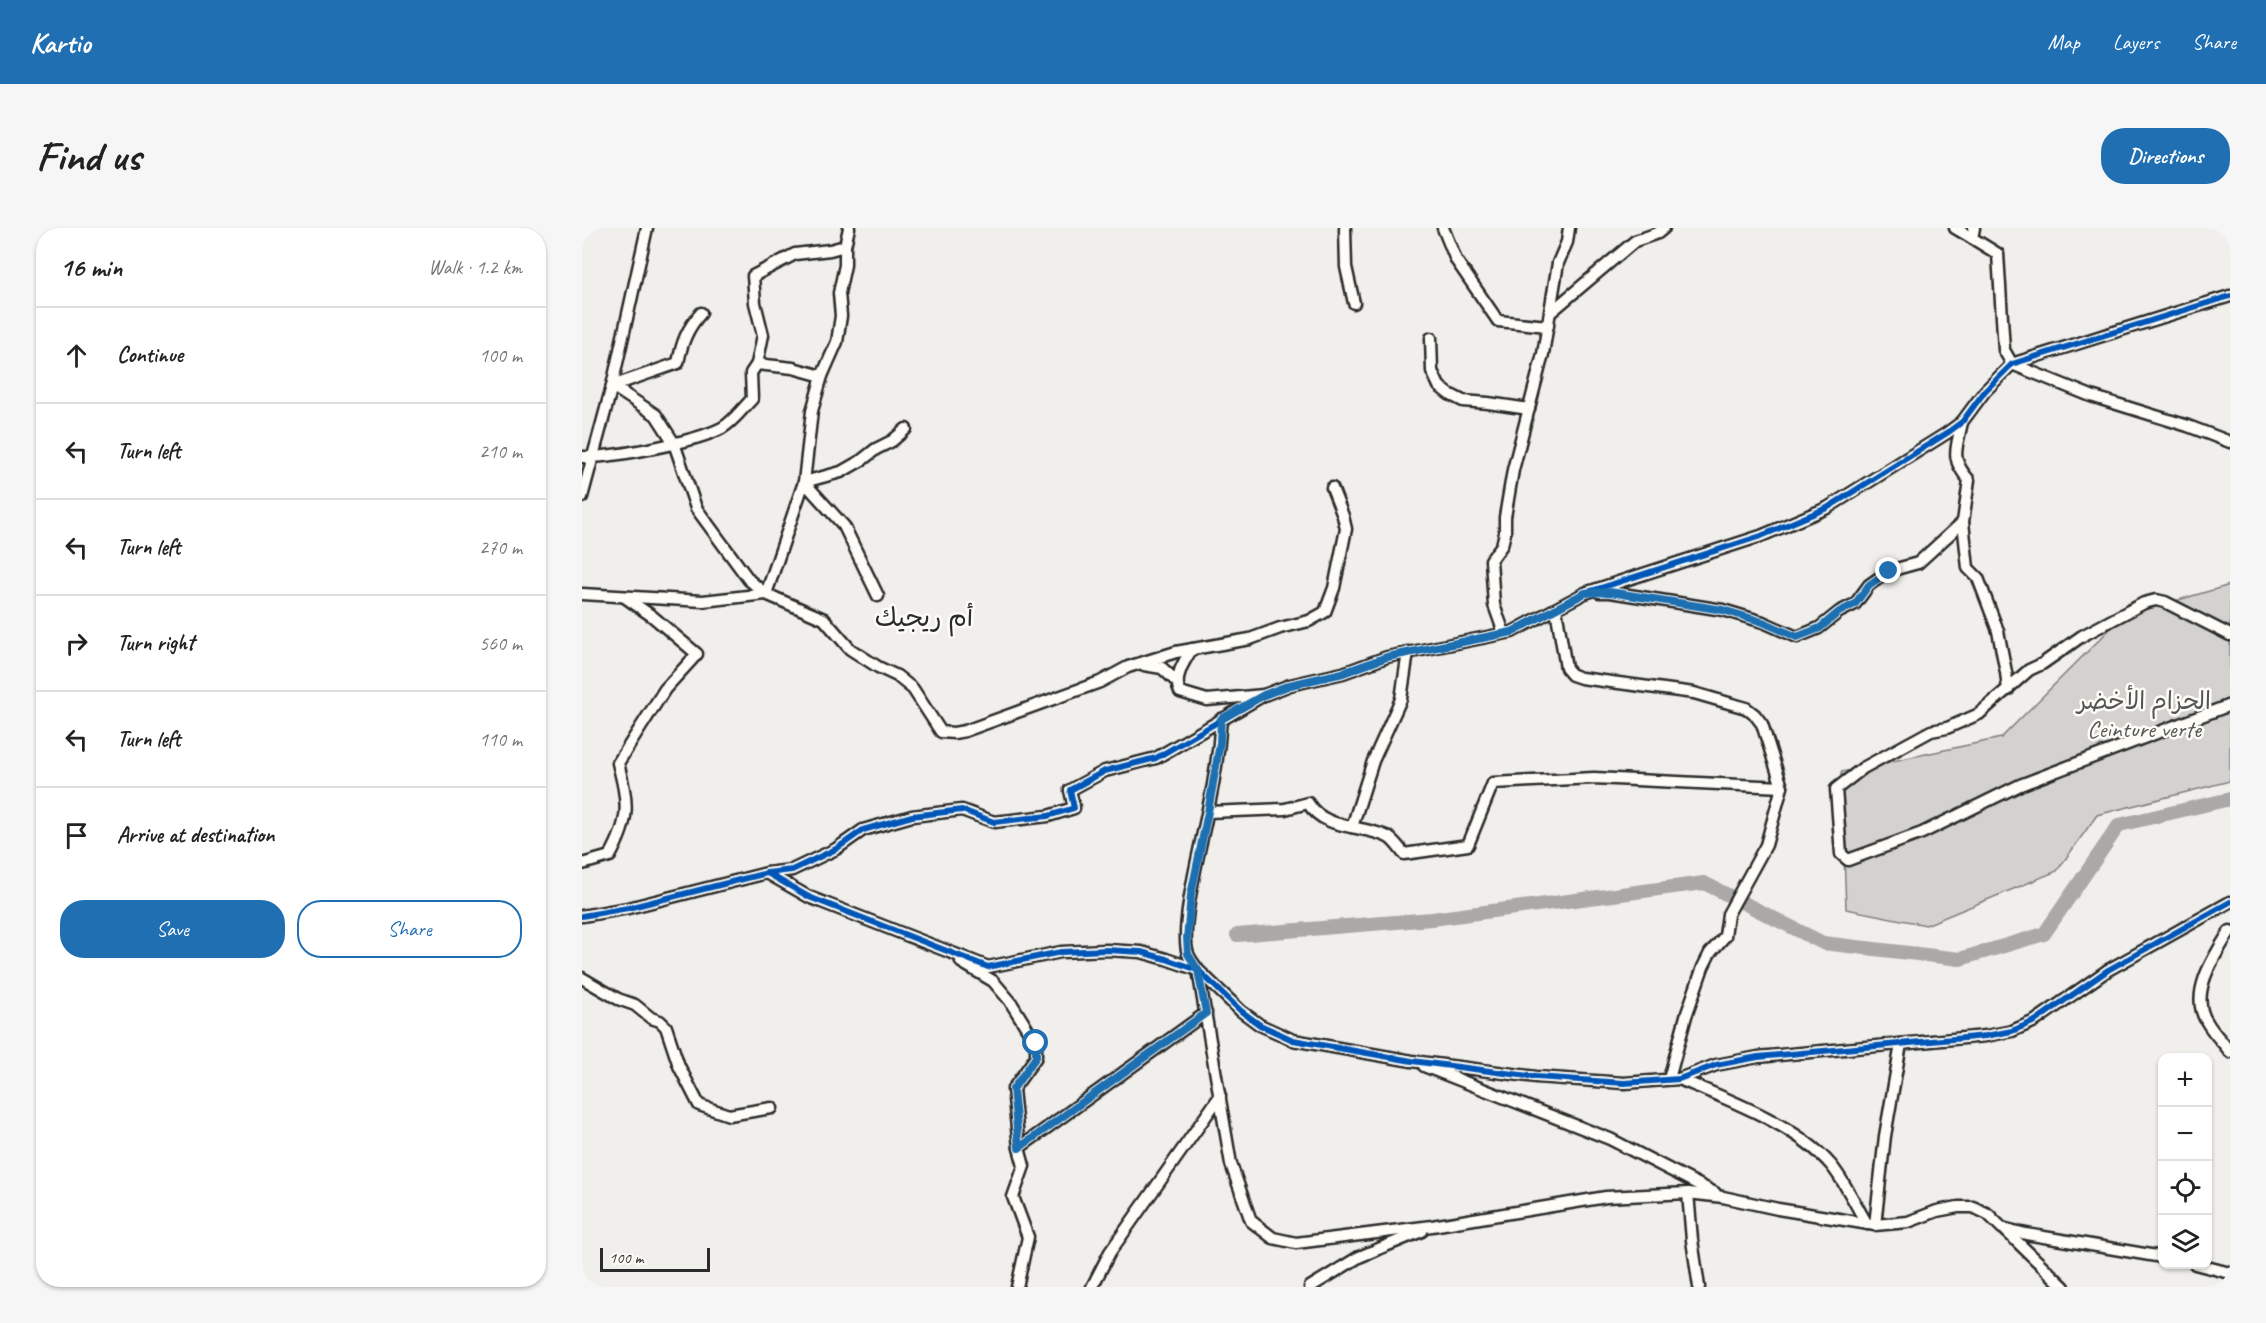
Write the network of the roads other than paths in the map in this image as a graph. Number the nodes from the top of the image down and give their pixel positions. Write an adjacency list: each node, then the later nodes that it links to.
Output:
1 (647, 228): 21 (street)
2 (849, 228): 11 (street)
3 (1345, 228): 13 (street)
4 (1437, 228): 10 (street)
5 (1443, 228): 10 (street)
6 (1569, 228): 14 (street)
7 (1664, 228): 14 (street)
8 (1955, 228): 9 (street)
9 (1973, 233): 18 (street)
10 (1449, 242): 16 (street)
11 (845, 246): 19 (street); 20 (street)
12 (2230, 296): 18 (street)
13 (1354, 303)
14 (1551, 312): 16 (street)
15 (701, 313): 21 (street)
16 (1548, 326): 22 (street)
17 (1431, 338): 22 (street)
18 (2008, 357): 23 (street); 26 (street)
19 (757, 364): 20 (street); 25 (street)
20 (822, 376): 28 (street)
21 (612, 386): 25 (street); 27 (street)
22 (1528, 409): 38 (street)
23 (1962, 422): 31 (street); 32 (street)
24 (906, 429): 28 (street)
25 (674, 442): 27 (street); 34 (street)
26 (2230, 442)
27 (587, 457): 30 (street)
28 (804, 483): 34 (street); 35 (street)
29 (1332, 488): 40 (street)
30 (582, 496)
31 (1963, 522): 32 (street); 44 (street)
32 (1585, 593): 37 (street)
33 (582, 594): 36 (street)
34 (766, 594): 36 (street); 42 (street)
35 (878, 596)
36 (626, 598): 51 (street)
37 (1556, 609): 38 (street); 48 (street)
38 (1504, 633): 41 (street)
39 (2230, 634): 44 (street)
40 (1192, 649): 42 (street); 43 (street)
41 (1407, 652): 45 (street); 50 (street)
42 (1128, 667): 43 (street)
43 (1177, 682): 45 (street)
44 (2007, 690): 46 (street)
45 (1264, 695): 47 (street)
46 (2230, 705)
47 (1221, 719): 49 (street); 52 (street)
48 (1782, 787): 50 (street); 63 (street)
49 (1208, 812): 50 (street); 57 (street)
50 (1352, 827)
51 (582, 864)
52 (767, 873): 54 (street); 56 (street)
53 (2230, 902): 60 (street)
54 (582, 915)
55 (2230, 931): 61 (street)
56 (937, 948): 57 (street); 66 (street)
57 (1198, 970): 59 (street); 62 (street)
58 (582, 978): 65 (street)
59 (1206, 1013): 64 (street); 66 (street)
60 (1901, 1044): 63 (street); 69 (street)
61 (2230, 1052)
62 (1412, 1061): 63 (street); 68 (street)
63 (1674, 1079): 69 (street)
64 (1220, 1096): 70 (street); 76 (street)
65 (772, 1108)
66 (1019, 1148): 75 (street)
67 (1688, 1193): 68 (street); 70 (street); 78 (street)
68 (1723, 1197): 69 (street)
69 (1871, 1224): 71 (street)
70 (1432, 1226): 77 (street)
71 (2002, 1228): 72 (street); 79 (street)
72 (2158, 1256)
73 (2212, 1268): 74 (street)
74 (2230, 1273)
75 (1017, 1287)
76 (1092, 1287)
77 (1310, 1287)
78 (1699, 1287)
79 (2064, 1287)

